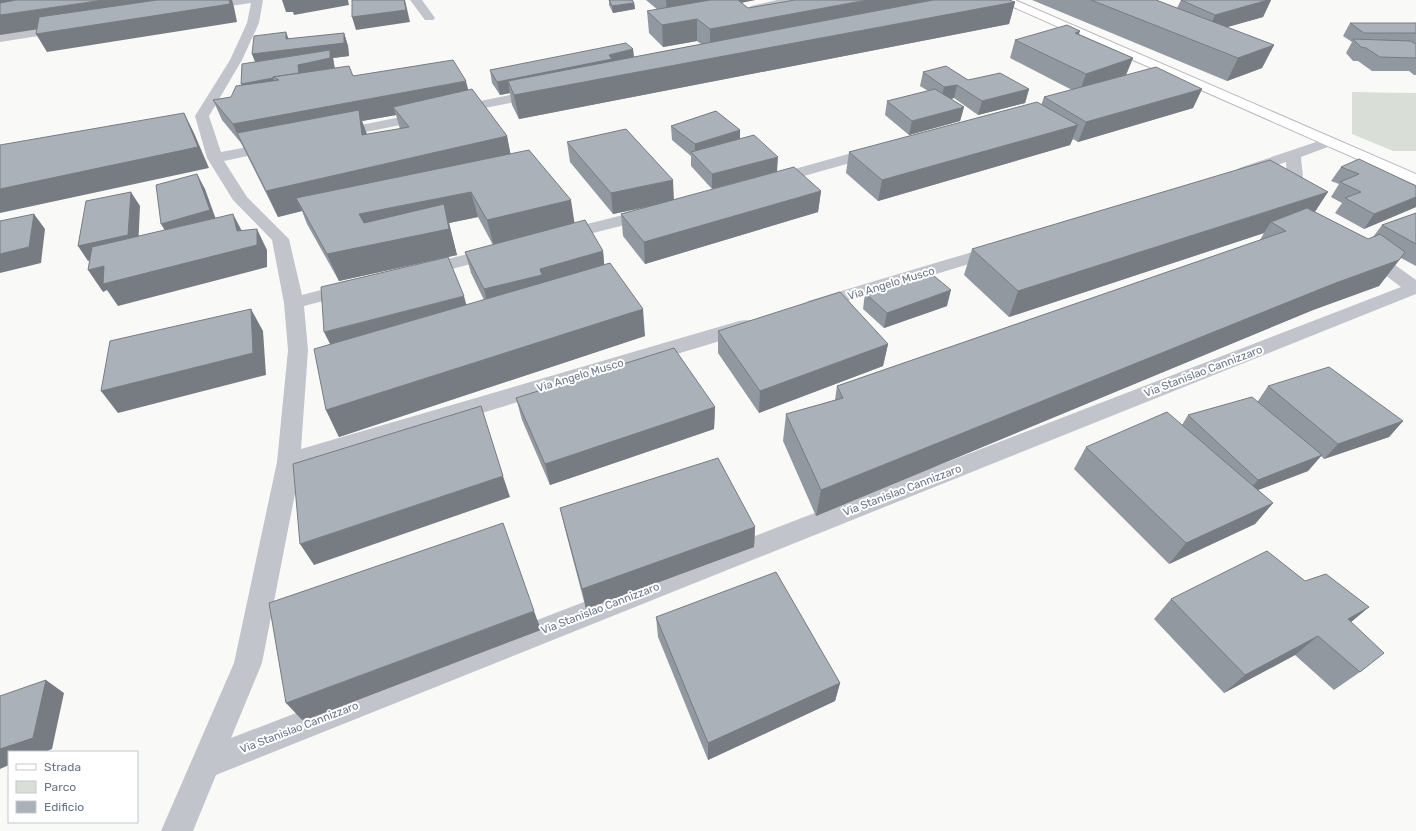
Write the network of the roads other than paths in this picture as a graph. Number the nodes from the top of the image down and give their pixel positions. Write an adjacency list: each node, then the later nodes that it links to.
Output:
1 (248, 0): 7 (street)
2 (257, 0): 20 (street)
3 (416, 0): 9 (street)
4 (793, 0): 8 (street)
5 (1006, 0): 6 (street); 12 (main road)
6 (991, 3)
7 (194, 8)
8 (740, 11)
9 (430, 18)
10 (78, 26): 11 (street)
11 (0, 38)
12 (1170, 72): 13 (street); 16 (main road)
13 (1147, 78)
14 (552, 91): 15 (street)
15 (325, 136)
16 (1328, 142): 19 (street); 22 (main road)
17 (286, 144): 20 (street)
18 (894, 147): 23 (street)
19 (1293, 155): 21 (street); 25 (street)
20 (215, 158): 32 (street)
21 (1225, 177)
22 (1416, 180)
23 (756, 184)
24 (664, 209): 26 (street)
25 (1311, 216)
26 (549, 239)
27 (1350, 243): 36 (street, Via Stanislao Cannizzaro)
28 (1014, 244): 33 (street, Via Angelo Musco)
29 (510, 249): 30 (street)
30 (410, 274)
31 (364, 285): 32 (street)
32 (294, 302): 35 (street)
33 (801, 309)
34 (763, 321): 35 (street, Via Angelo Musco)
35 (289, 462): 36 (street)
36 (205, 764): 37 (street)
37 (177, 831)

